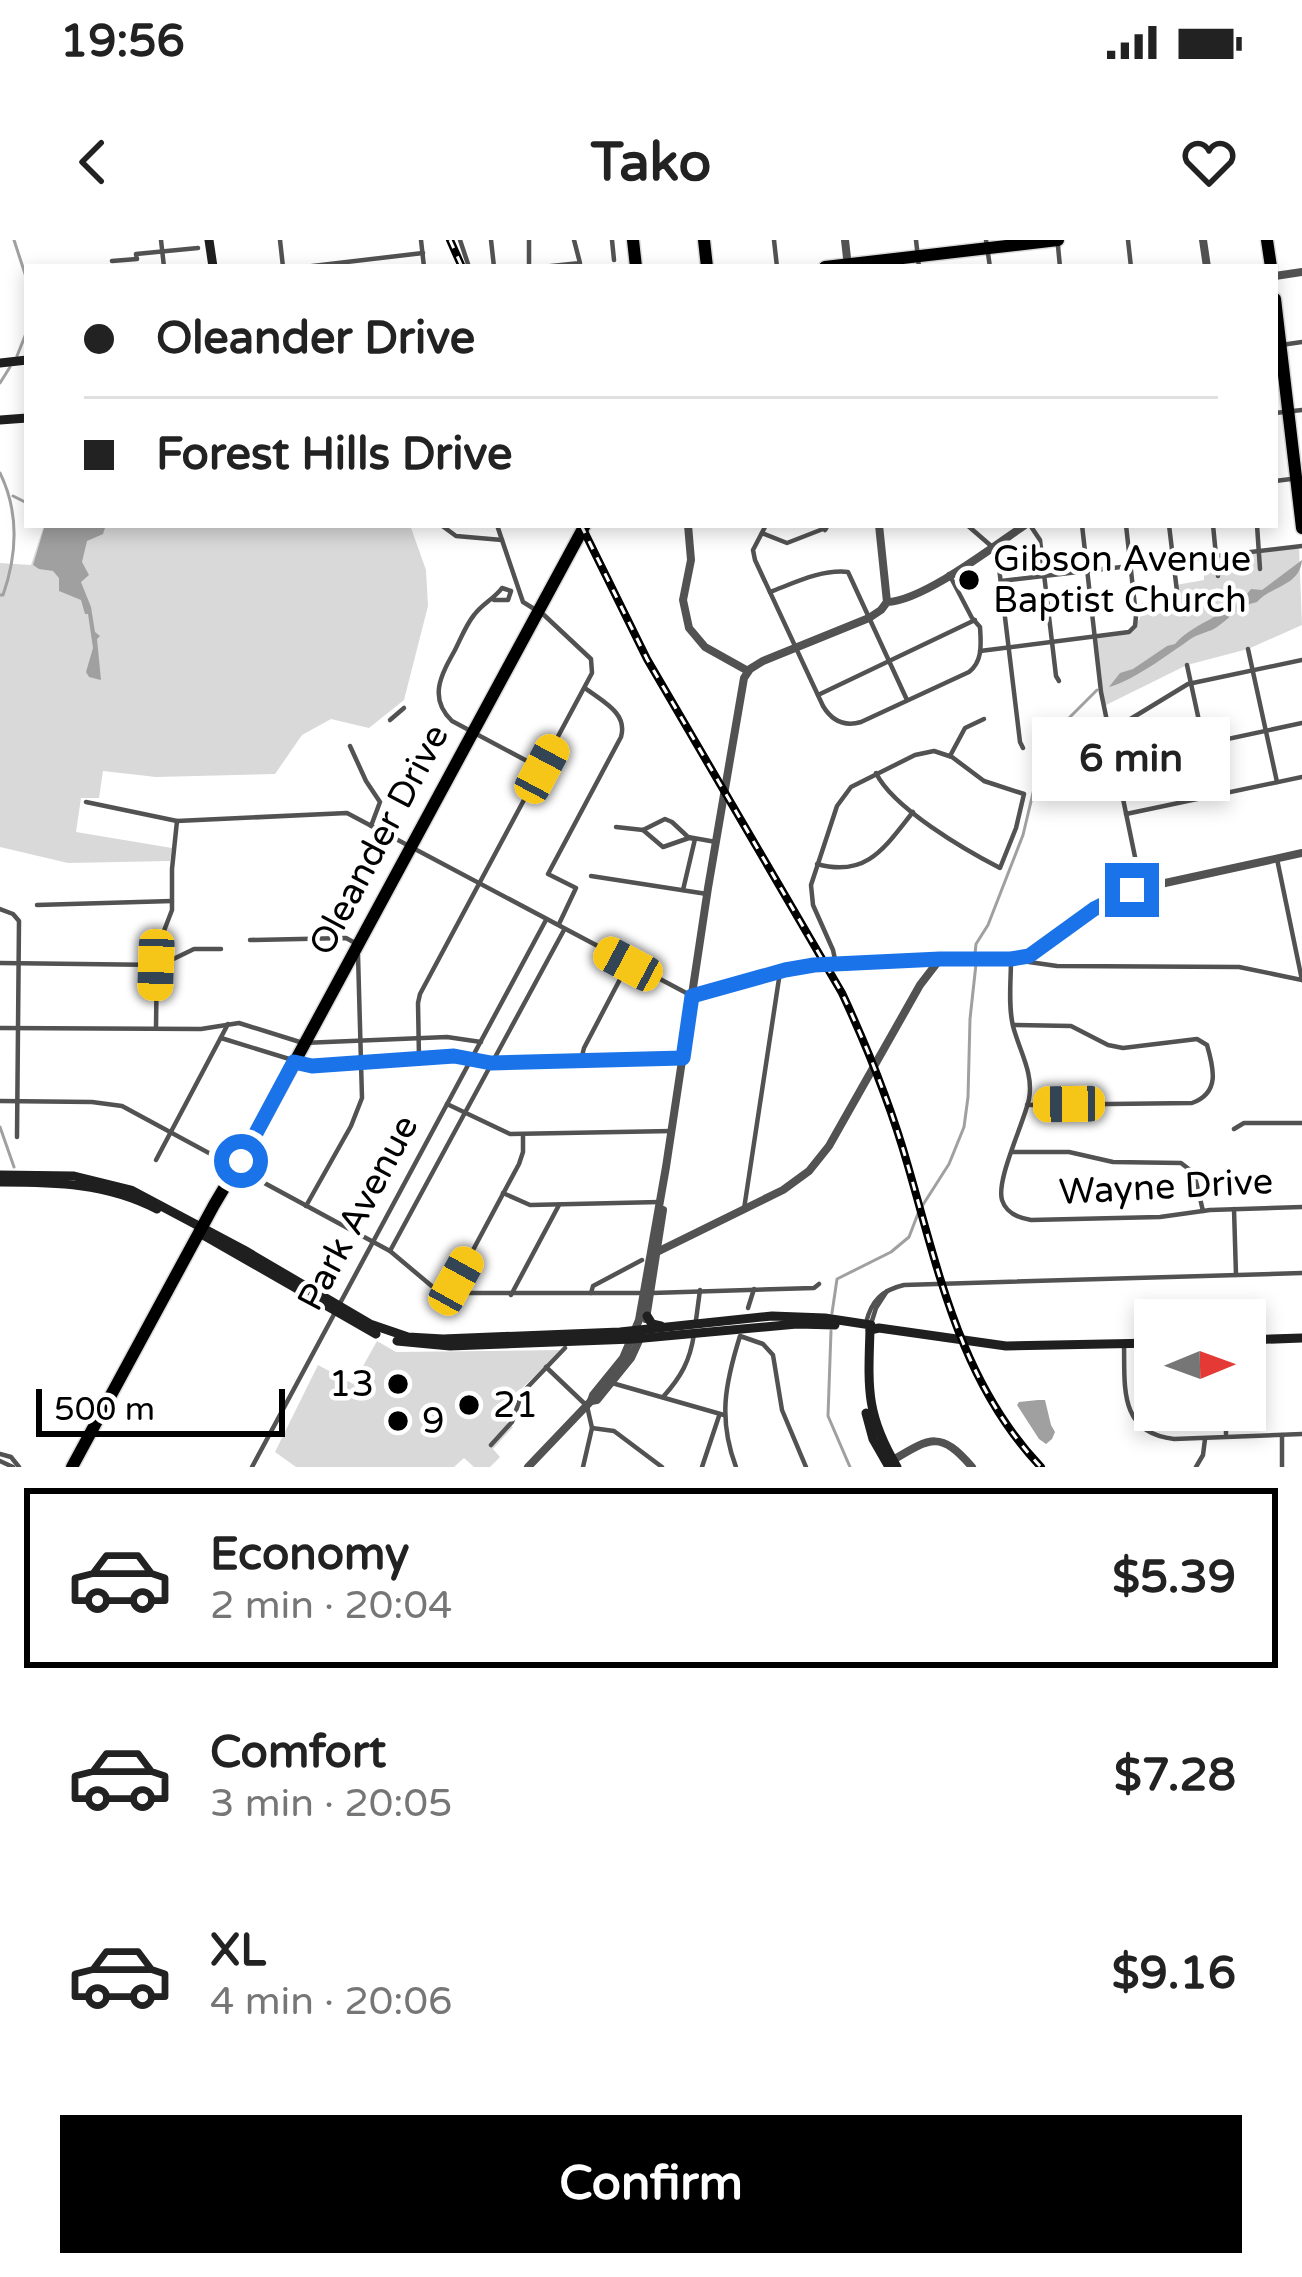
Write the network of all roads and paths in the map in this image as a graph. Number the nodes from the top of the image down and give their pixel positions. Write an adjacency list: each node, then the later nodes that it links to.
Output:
1 (161, 240): 8 (street)
2 (421, 240): 9 (street)
3 (612, 240): 10 (street)
4 (916, 240): 12 (street)
5 (1057, 240): 6 (main road)
6 (987, 244): 12 (main road)
7 (198, 248): 8 (street)
8 (163, 252): 11 (street); 13 (street)
9 (423, 253): 14 (street); 15 (street)
10 (614, 260)
11 (112, 261)
12 (918, 262): 16 (main road)
13 (164, 264)
14 (353, 264)
15 (424, 264)
16 (883, 264)
17 (1302, 342): 18 (street)
18 (1278, 345): 19 (main road)
19 (1288, 412): 20 (main road)
20 (1298, 472): 21 (main road)
21 (1301, 504): 37 (main road)
22 (445, 528): 39 (street)
23 (498, 528): 39 (street)
24 (583, 528): 56 (main road, Oleander Drive)
25 (688, 528): 69 (street)
26 (764, 528): 38 (street)
27 (820, 528): 38 (street)
28 (879, 528): 54 (street)
29 (971, 528): 41 (street)
30 (1021, 528): 41 (street)
31 (1026, 528): 49 (street)
32 (1082, 528): 47 (street)
33 (1126, 528): 45 (street)
34 (1169, 528): 44 (street)
35 (1213, 528): 43 (street)
36 (1257, 528): 42 (street)
37 (1302, 528)
38 (762, 533): 52 (street)
39 (502, 540): 56 (street)
40 (1302, 546): 42 (street)
41 (995, 547): 48 (street); 51 (street)
42 (1260, 551): 43 (street); 46 (street)
43 (1216, 556): 44 (street); 50 (street)
44 (1173, 561): 45 (street); 55 (street)
45 (1130, 566): 47 (street); 59 (street)
46 (1260, 569)
47 (1087, 571): 49 (street); 59 (street)
48 (950, 574): 54 (street); 58 (street)
49 (1044, 575): 51 (street); 60 (street)
50 (1218, 576)
51 (1001, 580): 62 (street)
52 (770, 592): 57 (street); 61 (street)
53 (494, 600): 80 (street)
54 (887, 602): 57 (street)
55 (1179, 608)
56 (537, 611): 72 (street); 80 (main road, Oleander Drive)
57 (868, 618): 61 (street); 66 (street)
58 (975, 620): 64 (street); 66 (street)
59 (1095, 638): 60 (street); 81 (street)
60 (1052, 643): 62 (street); 70 (street)
61 (796, 647): 69 (street); 73 (street)
62 (1009, 648): 64 (street); 84 (street)
63 (1248, 649): 68 (street)
64 (980, 651): 74 (street)
65 (1302, 660): 68 (street)
66 (889, 661): 73 (street); 74 (street)
67 (1187, 665): 71 (street)
68 (1253, 670): 71 (street); 79 (street)
69 (748, 671): 100 (street)
70 (1059, 681)
71 (1191, 683): 81 (street); 82 (street)
72 (585, 688): 87 (street); 114 (street, Park Avenue)
73 (818, 694): 74 (street)
74 (908, 700)
75 (404, 708): 77 (street)
76 (984, 718): 85 (street)
77 (389, 720)
78 (1302, 723): 79 (street)
79 (1266, 731): 82 (street); 90 (street)
80 (472, 732): 87 (street); 101 (main road, Oleander Drive)
81 (1109, 732): 86 (street)
82 (1204, 744): 86 (street); 91 (street)
83 (350, 746): 96 (street)
84 (1023, 748)
85 (950, 755): 88 (street); 93 (street)
86 (1115, 763): 94 (street)
87 (542, 769): 106 (street)
88 (876, 773): 93 (street); 104 (street)
89 (1302, 777): 90 (street)
90 (1277, 782): 91 (street)
91 (1215, 795): 94 (street)
92 (86, 802): 95 (street)
93 (913, 812): 104 (street)
94 (1126, 814): 107 (street)
95 (177, 821): 96 (street); 110 (street)
96 (371, 826): 101 (street)
97 (616, 827): 98 (street)
98 (643, 830): 99 (street); 99 (street)
99 (694, 839): 100 (street); 108 (street)
100 (716, 842): 109 (street)
101 (410, 847): 106 (street); 116 (main road, Oleander Drive)
102 (1302, 854): 103 (street)
103 (1276, 859): 107 (street); 126 (street)
104 (817, 864): 123 (street)
105 (591, 876): 108 (street)
106 (479, 884): 113 (street); 133 (street)
107 (1141, 888): 119 (street)
108 (682, 890): 109 (street)
109 (707, 893): 127 (street)
110 (172, 901): 111 (street); 124 (street)
111 (38, 905)
112 (0, 909): 121 (street)
113 (546, 920): 114 (street); 136 (street, Park Avenue)
114 (560, 928): 122 (street); 144 (street, Park Avenue)
115 (250, 940): 116 (street)
116 (357, 944): 135 (street); 137 (main road, Oleander Drive)
117 (221, 950): 124 (street)
118 (940, 959): 119 (street); 123 (street); 168 (street)
119 (1011, 959): 126 (street); 129 (street, Wayne Drive)
120 (0, 963): 121 (street)
121 (19, 963): 124 (street); 131 (street)
122 (628, 964): 127 (street); 141 (street)
123 (836, 964): 125 (street)
124 (156, 965): 132 (street)
125 (780, 972): 127 (street); 168 (street)
126 (1302, 980)
127 (692, 996): 140 (street)
128 (228, 1024): 132 (street); 134 (street); 137 (street)
129 (1013, 1025): 148 (street, Wayne Drive); 148 (street)
130 (0, 1028): 131 (street)
131 (18, 1028): 132 (street); 146 (street)
132 (156, 1028)
133 (418, 1037): 135 (street); 136 (street); 138 (street)
134 (221, 1038): 142 (street); 153 (street)
135 (361, 1040): 137 (street); 143 (street)
136 (481, 1042): 139 (street, Park Avenue)
137 (304, 1043): 142 (main road, Oleander Drive)
138 (419, 1058): 139 (street); 143 (street)
139 (471, 1058): 144 (street); 147 (street, Park Avenue)
140 (683, 1058): 141 (street); 152 (street)
141 (580, 1060): 144 (street)
142 (294, 1062): 143 (street); 159 (main road, Oleander Drive)
143 (362, 1062): 166 (street)
144 (491, 1063): 149 (street, Park Avenue)
145 (0, 1101): 146 (street)
146 (17, 1101): 153 (street); 155 (street)
147 (447, 1104): 149 (street); 172 (street, Park Avenue)
148 (1028, 1105): 156 (street, Wayne Drive)
149 (464, 1113): 154 (street); 173 (street, Park Avenue)
150 (1302, 1123): 151 (street)
151 (1234, 1129)
152 (672, 1131): 154 (street); 158 (street)
153 (171, 1132): 157 (street); 159 (street)
154 (523, 1135): 163 (street)
155 (17, 1137)
156 (1012, 1152): 170 (street); 170 (street, Wayne Drive)
157 (156, 1160)
158 (666, 1166): 164 (street); 174 (street)
159 (237, 1168): 166 (street); 171 (main road, Oleander Drive)
160 (50, 1175): 161 (main road); 162 (main road); 171 (main road)
161 (0, 1178): 162 (main road)
162 (14, 1182): 171 (main road)
163 (503, 1193): 165 (street); 183 (street)
164 (660, 1202): 165 (street); 182 (street)
165 (559, 1205): 184 (street)
166 (306, 1206): 172 (street)
167 (1302, 1207): 169 (street, Wayne Drive)
168 (744, 1209): 174 (street)
169 (1234, 1209): 170 (street, Wayne Drive); 177 (street)
170 (1203, 1211)
171 (203, 1232): 186 (main road); 212 (main road, Oleander Drive)
172 (374, 1241): 173 (street); 186 (street, Park Avenue)
173 (390, 1251): 183 (street)
174 (659, 1251): 182 (street)
175 (642, 1260): 181 (street)
176 (1302, 1274): 177 (street)
177 (1237, 1275): 189 (street)
178 (820, 1285): 179 (street)
179 (754, 1289): 180 (street); 185 (street)
180 (700, 1290): 182 (street); 190 (street)
181 (591, 1293): 182 (street); 184 (street)
182 (648, 1293): 187 (street); 191 (street)
183 (449, 1295): 184 (street)
184 (511, 1295)
185 (748, 1308)
186 (337, 1309): 191 (main road); 213 (street, Park Avenue)
187 (646, 1316): 188 (main road); 191 (street)
188 (667, 1327): 190 (main road); 191 (main road)
189 (870, 1327): 190 (main road); 194 (main road); 210 (main road)
190 (695, 1329): 191 (main road); 199 (street)
191 (638, 1334): 198 (street); 200 (street)
192 (1302, 1339): 193 (main road)
193 (1266, 1340)
194 (1124, 1343): 195 (main road); 207 (street)
195 (1134, 1343)
196 (566, 1348): 197 (street)
197 (546, 1367): 200 (street); 208 (street)
198 (612, 1383): 199 (street); 200 (street)
199 (663, 1398): 201 (street)
200 (589, 1403): 202 (street); 214 (street)
201 (724, 1415): 217 (street); 218 (street); 219 (street)
202 (592, 1427): 215 (street); 216 (street)
203 (1226, 1431): 206 (street)
204 (1302, 1434): 205 (street)
205 (1282, 1435): 206 (street); 222 (street)
206 (1226, 1437): 207 (street)
207 (1205, 1438): 221 (street)
208 (491, 1445)
209 (0, 1458): 211 (street)
210 (891, 1464): 220 (street)
211 (16, 1467)
212 (76, 1467)
213 (252, 1467)
214 (528, 1467)
215 (583, 1467)
216 (662, 1467)
217 (702, 1467)
218 (736, 1467)
219 (806, 1467)
220 (973, 1467)
221 (1196, 1467)
222 (1282, 1467)

